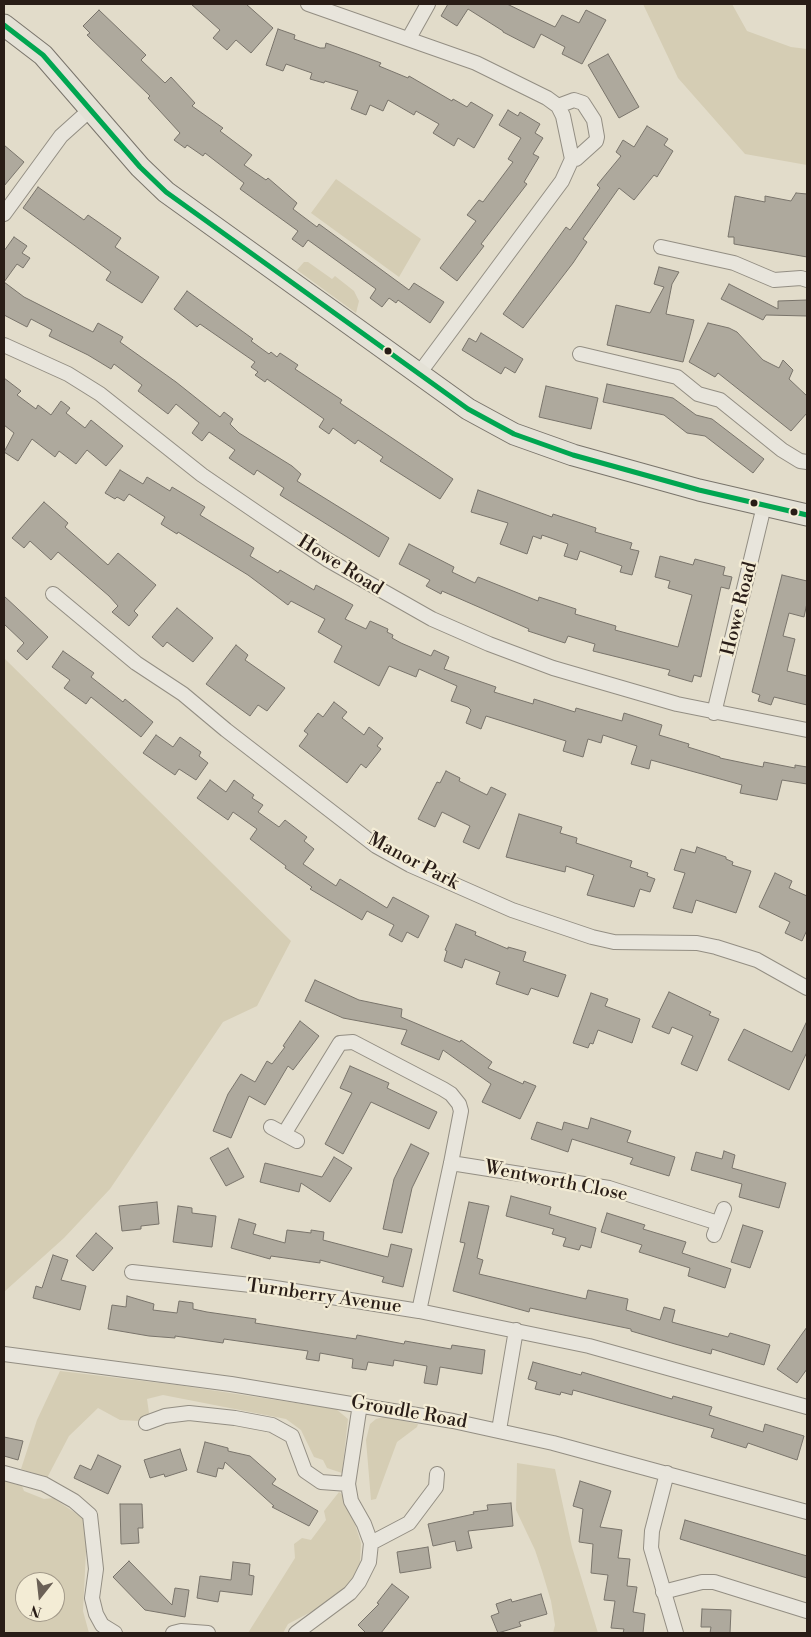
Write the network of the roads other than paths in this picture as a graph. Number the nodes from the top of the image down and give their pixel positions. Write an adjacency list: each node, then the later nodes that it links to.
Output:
1 (308, 4): 4 (street)
2 (428, 4): 4 (street)
3 (4, 26): 6 (main road)
4 (409, 38): 5 (street)
5 (558, 106): 7 (street); 7 (street)
6 (90, 109): 8 (street); 13 (main road)
7 (572, 159): 13 (street)
8 (4, 214)
9 (661, 247): 10 (street)
10 (807, 280)
11 (4, 344): 18 (street, Howe Road)
12 (580, 354): 14 (street)
13 (418, 375): 15 (main road)
14 (807, 462)
15 (764, 506): 16 (main road); 18 (street, Howe Road)
16 (807, 515)
17 (53, 594): 20 (street, Manor Park)
18 (714, 713): 19 (street, Howe Road)
19 (807, 730)
20 (807, 988)
21 (271, 1127): 22 (street)
22 (284, 1134): 23 (street); 24 (street)
23 (297, 1141)
24 (451, 1163): 25 (street, Wentworth Close); 27 (street)
25 (724, 1209)
26 (132, 1272): 27 (street, Turnberry Avenue)
27 (419, 1311): 28 (street, Turnberry Avenue)
28 (516, 1330): 31 (street, Turnberry Avenue); 33 (street)
29 (4, 1354): 30 (street, Groudle Road)
30 (360, 1404): 33 (street, Groudle Road); 37 (street)
31 (807, 1407)
32 (146, 1422): 37 (street)
33 (499, 1430): 35 (street, Groudle Road)
34 (4, 1473): 42 (street)
35 (667, 1473): 38 (street, Groudle Road); 40 (street)
36 (437, 1474): 39 (street)
37 (348, 1484): 39 (street)
38 (807, 1512)
39 (371, 1543): 45 (street)
40 (664, 1592): 41 (street); 46 (street)
41 (807, 1610)
42 (115, 1633)
43 (173, 1633): 44 (street)
44 (208, 1633)
45 (296, 1633)
46 (676, 1633)

